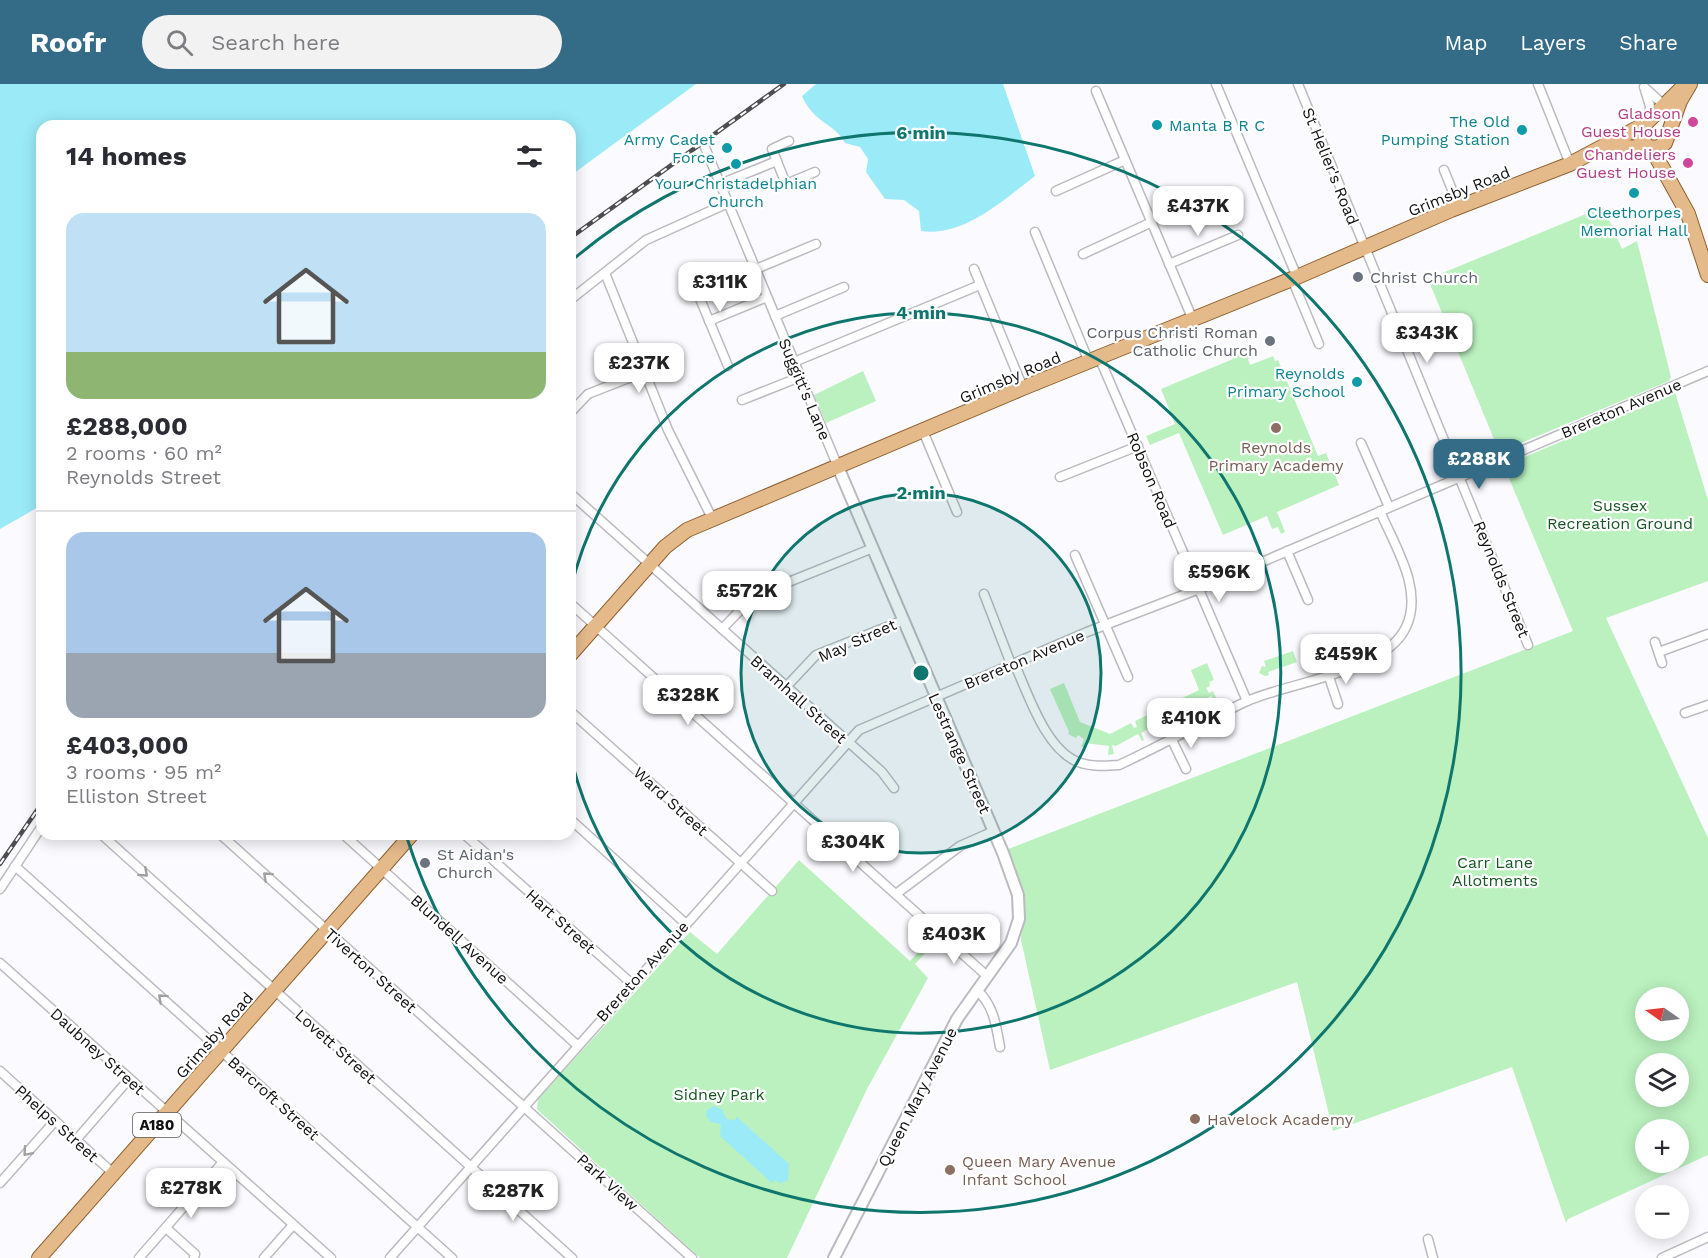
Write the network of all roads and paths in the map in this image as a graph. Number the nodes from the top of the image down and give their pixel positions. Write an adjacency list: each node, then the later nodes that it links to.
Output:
1 (1216, 84): 34 (street)
2 (1298, 84): 26 (street, St Helier's Road)
3 (1538, 84): 15 (street)
4 (1688, 84): 7 (main road)
5 (1643, 86): 7 (street); 8 (street)
6 (1096, 91): 13 (street)
7 (1670, 110): 8 (main road, Grimsby Road); 10 (main road)
8 (1648, 122): 10 (main road); 10 (main road); 12 (main road, Grimsby Road)
9 (789, 141): 14 (street)
10 (1658, 143): 12 (main road, Grimsby Road); 33 (main road)
11 (704, 145): 18 (street, Suggitt's Lane)
12 (1604, 148): 15 (main road, Grimsby Road)
13 (1125, 160): 19 (street); 22 (street)
14 (777, 161): 17 (street); 18 (street)
15 (1570, 164): 21 (main road, Grimsby Road)
16 (1444, 170): 21 (street)
17 (815, 172)
18 (720, 184): 20 (street, Suggitt's Lane)
19 (1056, 191)
20 (728, 203): 29 (street, Suggitt's Lane); 32 (street)
21 (1459, 207): 26 (main road, Grimsby Road)
22 (1152, 222): 27 (street); 28 (street)
23 (1035, 232): 43 (street, Robson Road)
24 (1238, 235): 28 (street)
25 (816, 244): 29 (street)
26 (1364, 248): 34 (main road, Grimsby Road); 57 (street, Reynolds Street)
27 (1083, 254)
28 (1169, 264): 40 (street)
29 (756, 269): 38 (street, Suggitt's Lane)
30 (974, 269): 35 (street)
31 (688, 270): 41 (street)
32 (605, 273): 37 (street); 47 (street)
33 (1708, 274)
34 (1294, 278): 40 (main road, Grimsby Road); 42 (street)
35 (980, 285): 44 (street); 49 (street)
36 (844, 288): 39 (street)
37 (576, 295)
38 (767, 297): 39 (street, Suggitt's Lane); 41 (street)
39 (775, 316): 44 (street, Suggitt's Lane)
40 (1192, 320): 43 (main road, Grimsby Road)
41 (709, 321): 45 (street)
42 (1319, 344)
43 (1094, 359): 49 (main road, Grimsby Road); 54 (street, Robson Road)
44 (794, 362): 48 (street, Suggitt's Lane)
45 (728, 366)
46 (1708, 371): 57 (street, Brereton Avenue)
47 (644, 372): 51 (street); 61 (street)
48 (800, 377): 50 (street); 55 (street, Suggitt's Lane)
49 (1023, 388): 52 (main road, Grimsby Road)
50 (741, 400)
51 (576, 407)
52 (923, 431): 55 (main road, Grimsby Road); 60 (street)
53 (1361, 443): 59 (street)
54 (1138, 446): 56 (street); 66 (street, Robson Road)
55 (838, 467): 61 (main road, Grimsby Road); 62 (street, Lestrange Street)
56 (1060, 477)
57 (1460, 477): 59 (street, Brereton Avenue); 76 (street, Reynolds Street)
58 (576, 498): 65 (street, Bramhall Street)
59 (1384, 509): 63 (street, Brereton Avenue); 81 (street)
60 (957, 512)
61 (712, 518): 65 (main road, Grimsby Road)
62 (873, 548): 70 (street, Lestrange Street); 73 (street)
63 (1287, 551): 66 (street, Brereton Avenue); 68 (street)
64 (1076, 555): 72 (street)
65 (649, 564): 71 (main road, Grimsby Road); 73 (street, Bramhall Street)
66 (1199, 589): 72 (street, Brereton Avenue); 85 (street, Robson Road)
67 (984, 594): 79 (street)
68 (1308, 600)
69 (576, 608): 71 (street)
70 (904, 620): 83 (street, May Street); 84 (street, Lestrange Street)
71 (596, 626): 77 (main road, Grimsby Road); 94 (street)
72 (1106, 626): 79 (street, Brereton Avenue); 82 (street)
73 (722, 629): 83 (street, Bramhall Street)
74 (1708, 634): 78 (street)
75 (1655, 642): 78 (street)
76 (1528, 645)
77 (576, 648)
78 (1659, 652): 80 (street)
79 (1013, 663): 84 (street, Brereton Avenue); 90 (street)
80 (1662, 663)
81 (1328, 674): 85 (street); 86 (street)
82 (1128, 677)
83 (786, 687): 91 (street, Bramhall Street)
84 (935, 697): 91 (street, Brereton Avenue); 96 (street, Lestrange Street)
85 (1247, 701): 90 (street)
86 (1338, 704)
87 (1708, 705): 88 (street)
88 (1685, 713)
89 (576, 716): 103 (street, Ward Street)
90 (1172, 740): 92 (street)
91 (846, 742): 93 (street, Bramhall Street); 94 (street, Brereton Avenue)
92 (1186, 769)
93 (894, 788)
94 (793, 802): 103 (street, Brereton Avenue); 108 (street)
95 (576, 824): 109 (street)
96 (994, 831): 108 (street); 111 (street, Lestrange Street)
97 (36, 835): 104 (street)
98 (107, 840): 116 (street, Lovett Street, one-way to 116)
99 (227, 840): 110 (street, Tiverton Street, one-way to 99)
100 (350, 840): 105 (street, Blundell Avenue)
101 (407, 840): 105 (main road, Grimsby Road / A180)
102 (471, 840): 114 (street, Hart Street)
103 (739, 862): 107 (street, Ward Street); 109 (street, Brereton Avenue)
104 (15, 866): 106 (street); 119 (street, Barcroft Street, one-way to 104)
105 (382, 869): 110 (main road, Grimsby Road / A180); 117 (street, Blundell Avenue)
106 (0, 889)
107 (772, 891)
108 (896, 894): 113 (street)
109 (685, 923): 114 (street, Brereton Avenue)
110 (327, 930): 116 (main road, Grimsby Road / A180); 122 (street, Tiverton Street)
111 (1011, 943): 113 (street, Queen Mary Avenue)
112 (0, 963): 121 (street, Daubney Street)
113 (987, 976): 115 (street, Queen Mary Avenue)
114 (631, 983): 117 (street, Brereton Avenue)
115 (977, 990): 118 (street); 144 (street, Queen Mary Avenue)
116 (274, 991): 119 (main road, Grimsby Road / A180); 127 (street, Lovett Street)
117 (577, 1045): 122 (street, Brereton Avenue)
118 (1000, 1047)
119 (222, 1051): 123 (main road, Grimsby Road / A180); 131 (street, Barcroft Street)
120 (2, 1076): 124 (street, Phelps Street)
121 (129, 1079): 123 (street, Daubney Street); 125 (street)
122 (523, 1105): 127 (street, Brereton Avenue); 143 (street, Park View)
123 (167, 1113): 126 (street, Daubney Street); 128 (main road, Grimsby Road / A180)
124 (55, 1121): 125 (street, Phelps Street); 129 (street, one-way to 129)
125 (76, 1140): 128 (street, Phelps Street)
126 (223, 1162): 130 (street, Daubney Street); 132 (street)
127 (470, 1167): 131 (street, Brereton Avenue); 142 (street, Lovett Street)
128 (114, 1174): 135 (main road, Grimsby Road / A180)
129 (0, 1183)
130 (293, 1225): 138 (street); 139 (street, Daubney Street)
131 (417, 1227): 140 (street, Brereton Avenue); 141 (street, Barcroft Street)
132 (165, 1228): 136 (street); 137 (street)
133 (1708, 1237): 146 (street)
134 (1428, 1239): 145 (street)
135 (39, 1258)
136 (140, 1258)
137 (194, 1258)
138 (264, 1258)
139 (331, 1258)
140 (390, 1258)
141 (452, 1258)
142 (572, 1258)
143 (692, 1258)
144 (834, 1258)
145 (1433, 1258)
146 (1662, 1258)

